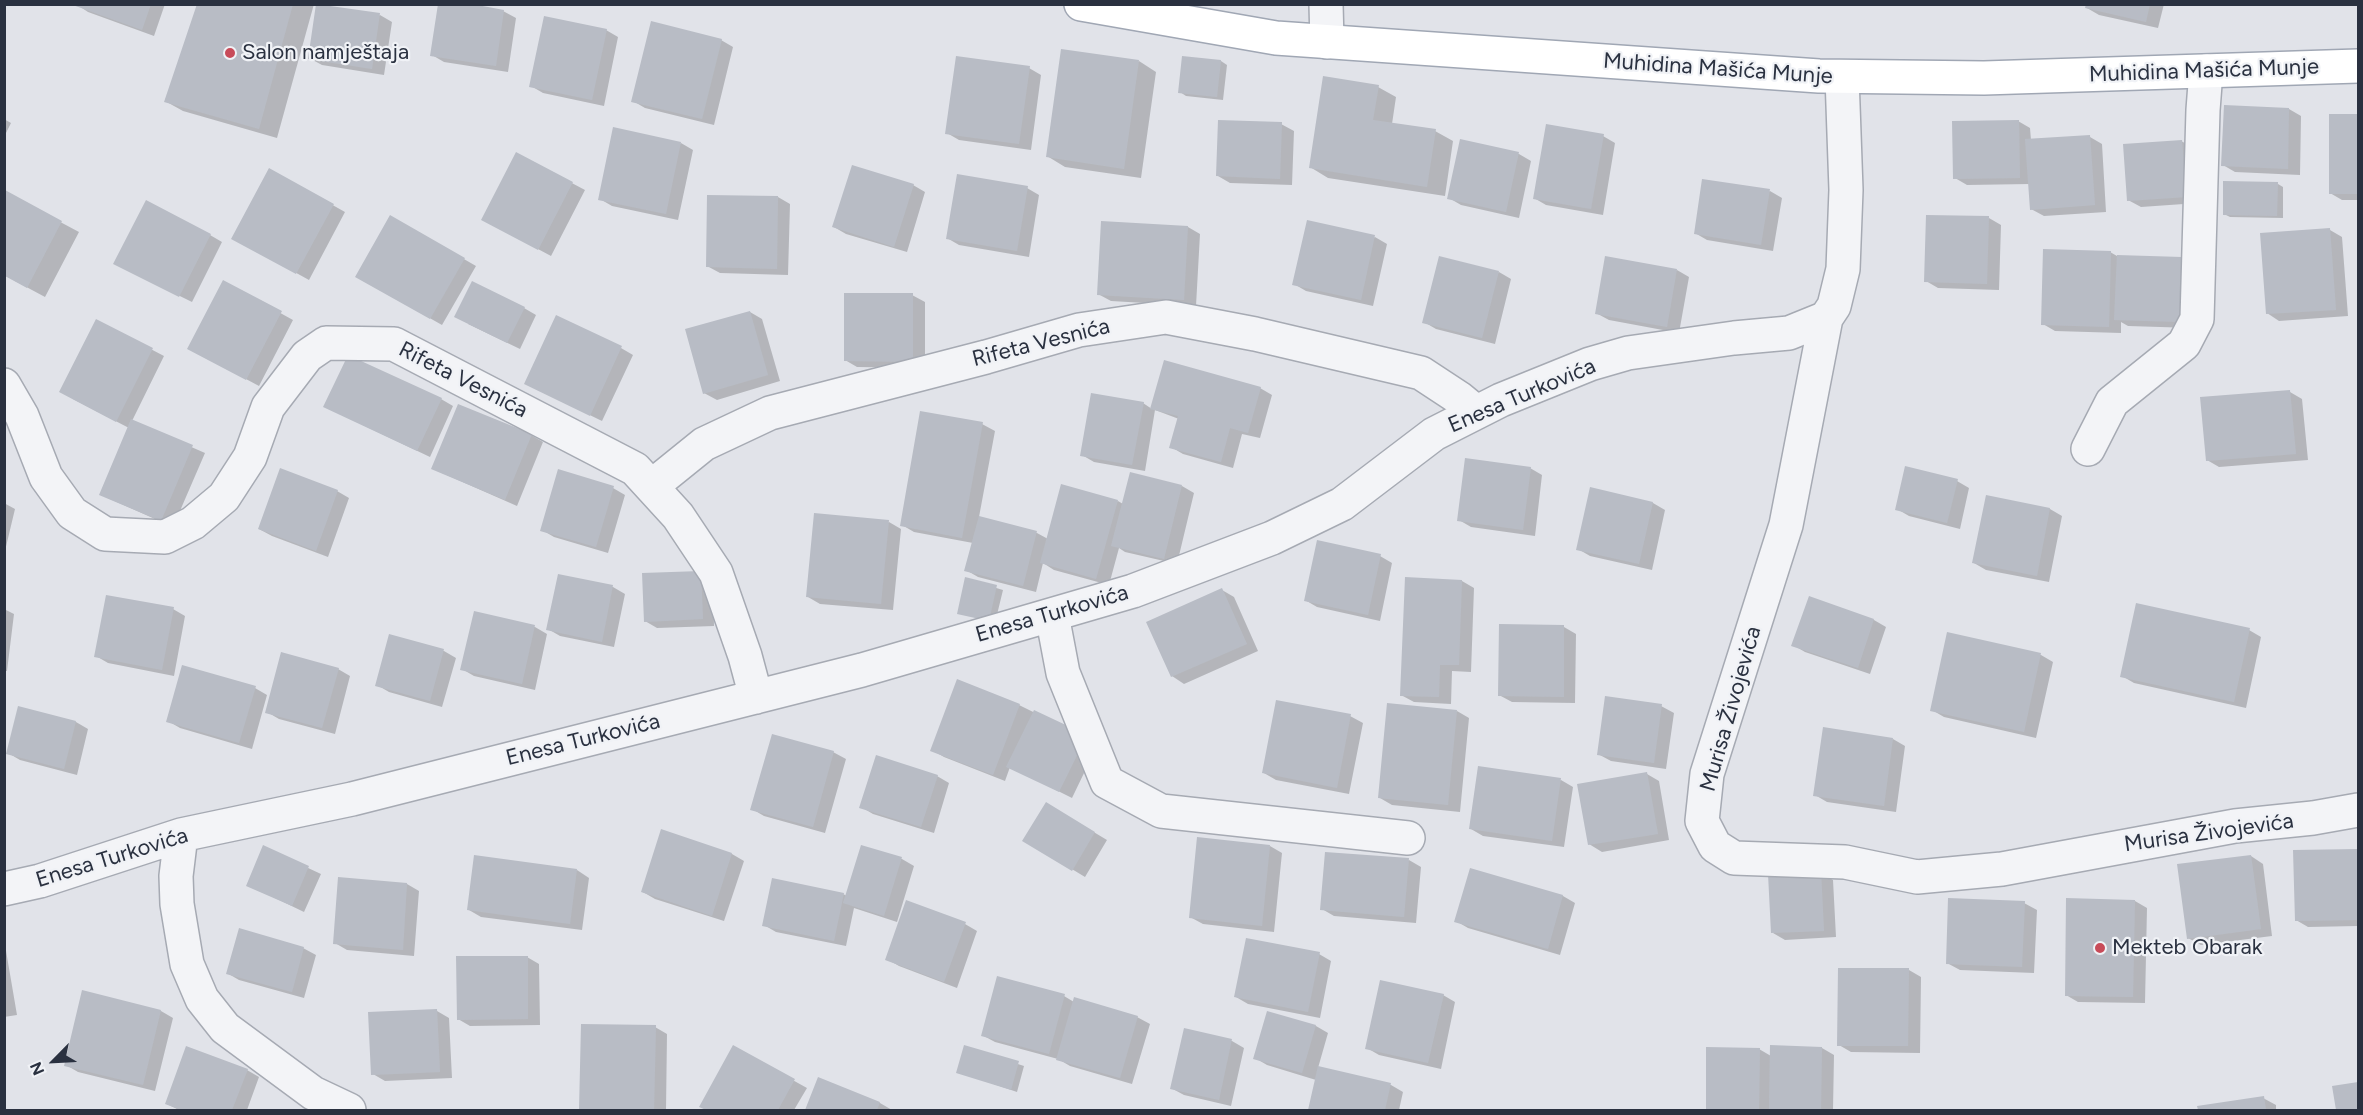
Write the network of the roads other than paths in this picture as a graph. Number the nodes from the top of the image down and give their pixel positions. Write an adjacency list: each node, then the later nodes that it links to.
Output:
1 (1081, 4): 3 (main road, Muhidina Mašića Munje)
2 (1326, 4): 3 (street)
3 (1327, 42): 6 (main road, Muhidina Mašića Munje)
4 (2358, 66): 5 (main road, Muhidina Mašića Munje)
5 (2206, 71): 6 (main road, Muhidina Mašića Munje); 10 (street)
6 (1842, 77): 7 (street)
7 (1826, 318): 9 (street, Enesa Turkovića); 14 (street, Murisa Živojevića)
8 (4, 385): 11 (street, Rifeta Vesnića)
9 (1476, 412): 11 (street, Rifeta Vesnića); 12 (street, Enesa Turkovića)
10 (2088, 449)
11 (652, 486): 13 (street, Rifeta Vesnića)
12 (1052, 615): 13 (street, Enesa Turkovića); 16 (street)
13 (756, 697): 15 (street, Enesa Turkovića)
14 (2358, 810)
15 (181, 835): 17 (street, Enesa Turkovića); 18 (street)
16 (1408, 838)
17 (4, 889)
18 (349, 1110)

